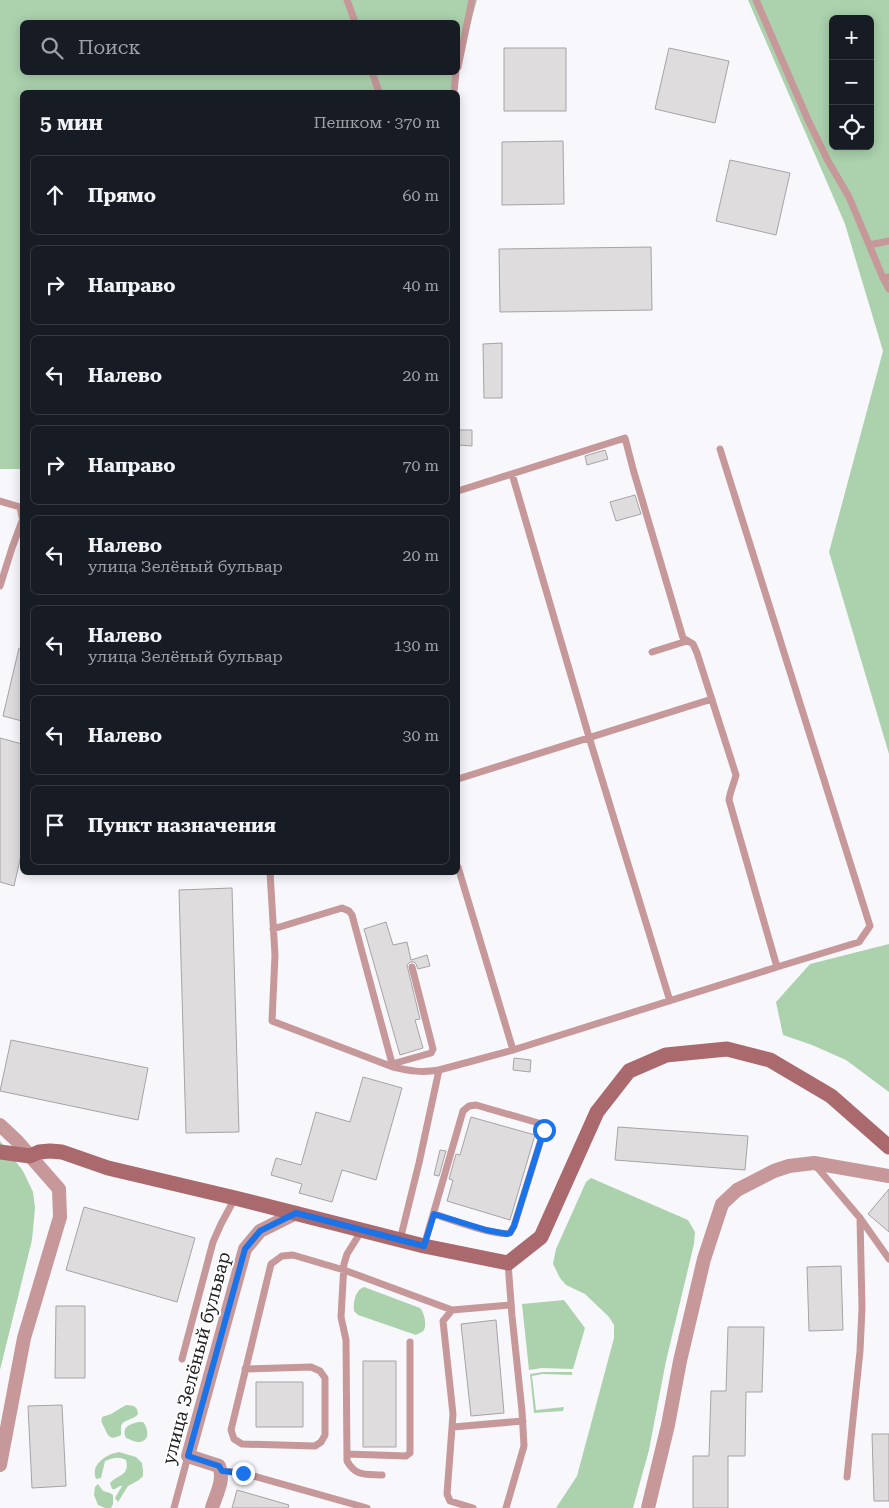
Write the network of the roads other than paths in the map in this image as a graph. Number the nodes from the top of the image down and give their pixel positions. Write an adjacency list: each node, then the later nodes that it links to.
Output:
1 (347, 0): 4 (lane)
2 (472, 0): 5 (lane)
3 (756, 0): 11 (lane)
4 (354, 20)
5 (460, 57)
6 (373, 75): 8 (lane)
7 (456, 75): 9 (lane)
8 (377, 90)
9 (454, 90)
10 (889, 241): 11 (lane)
11 (869, 245): 12 (lane)
12 (886, 278): 13 (lane)
13 (889, 289)
14 (720, 449): 30 (lane)
15 (512, 474): 16 (lane); 21 (lane); 24 (lane)
16 (460, 490)
17 (0, 501): 18 (lane)
18 (20, 507)
19 (20, 526): 20 (lane)
20 (0, 586)
21 (687, 641): 22 (lane); 23 (lane)
22 (652, 652)
23 (712, 699): 24 (lane); 30 (lane)
24 (589, 738): 25 (lane); 31 (lane)
25 (460, 778)
26 (460, 874): 32 (lane)
27 (270, 875): 28 (lane)
28 (273, 929): 33 (lane); 33 (lane)
29 (412, 967): 33 (lane)
30 (777, 967): 31 (lane)
31 (670, 1001): 32 (lane)
32 (513, 1050): 34 (lane)
33 (393, 1066): 34 (lane)
34 (439, 1070): 46 (lane)
35 (0, 1125): 38 (street)
36 (889, 1147): 49 (main road)
37 (0, 1152): 38 (main road)
38 (30, 1156): 41 (main road); 60 (street)
39 (814, 1164): 40 (street); 44 (lane); 69 (street)
40 (889, 1176)
41 (236, 1198): 42 (main road); 54 (lane)
42 (296, 1213): 45 (main road); 59 (street, улица Зелёный бульвар)
43 (434, 1214): 43 (lane); 47 (lane)
44 (860, 1218): 48 (lane); 63 (lane)
45 (362, 1230): 46 (main road); 50 (lane)
46 (400, 1240): 47 (main road)
47 (424, 1246): 49 (main road)
48 (889, 1259)
49 (508, 1263): 51 (lane)
50 (344, 1270): 52 (lane); 55 (lane); 58 (lane)
51 (511, 1305): 52 (lane); 56 (lane)
52 (452, 1310): 57 (lane)
53 (410, 1342): 58 (lane)
54 (182, 1359)
55 (245, 1369): 55 (lane)
56 (523, 1421): 57 (lane); 68 (lane)
57 (453, 1427): 67 (lane)
58 (347, 1454): 62 (lane)
59 (188, 1456): 61 (street); 64 (lane, улица Зелёный бульвар)
60 (0, 1465)
61 (222, 1471): 65 (street); 66 (lane)
62 (382, 1475)
63 (847, 1477)
64 (174, 1508)
65 (212, 1508)
66 (367, 1508)
67 (473, 1508)
68 (506, 1508)
69 (648, 1508)

